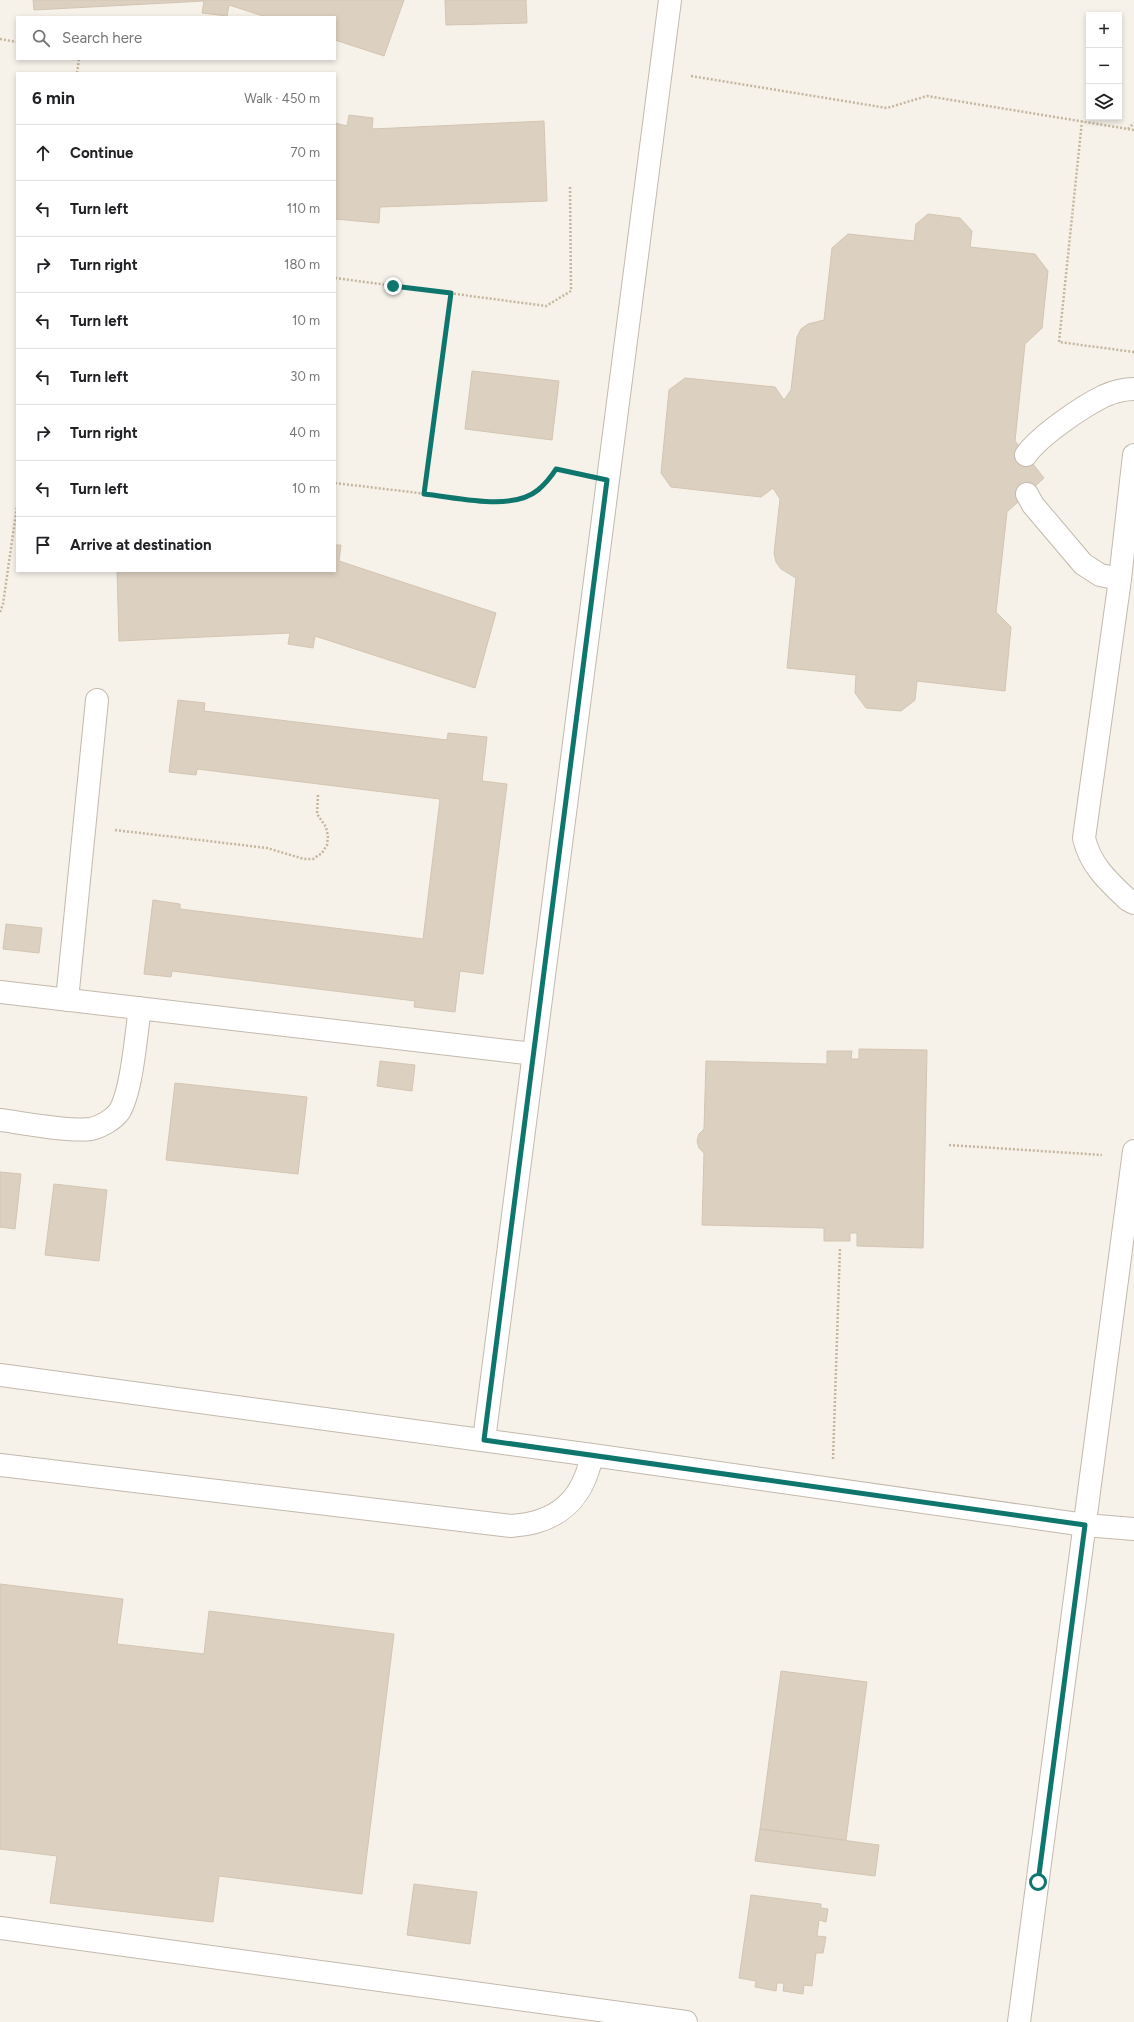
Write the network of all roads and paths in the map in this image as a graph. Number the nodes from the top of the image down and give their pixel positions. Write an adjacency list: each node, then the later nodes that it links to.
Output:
1 (670, 0): 5 (lane)
2 (0, 39): 3 (path)
3 (16, 42)
4 (79, 60): 6 (path)
5 (661, 71): 7 (path); 18 (lane)
6 (77, 72)
7 (1082, 121): 9 (path); 14 (path)
8 (1134, 123): 9 (path)
9 (1128, 129): 10 (path)
10 (1134, 130)
11 (570, 185): 13 (path)
12 (336, 278): 13 (path)
13 (451, 293): 20 (path)
14 (1134, 352)
15 (1134, 389): 16 (lane)
16 (1026, 455)
17 (1134, 455): 23 (lane)
18 (607, 480): 20 (path); 32 (lane)
19 (336, 483): 20 (path)
20 (424, 494)
21 (1027, 494): 23 (lane)
22 (16, 513): 24 (path)
23 (1120, 579): 28 (lane)
24 (0, 612)
25 (97, 700): 27 (lane)
26 (318, 795): 27 (path)
27 (84, 826): 30 (lane)
28 (1134, 903)
29 (0, 992): 30 (lane)
30 (67, 1000): 31 (lane)
31 (140, 1008): 32 (lane); 33 (lane)
32 (534, 1054): 38 (lane)
33 (0, 1120)
34 (949, 1145): 35 (path)
35 (1134, 1154): 42 (lane)
36 (840, 1248): 41 (path)
37 (0, 1375): 38 (lane)
38 (484, 1440): 39 (lane)
39 (592, 1455): 40 (lane); 41 (lane)
40 (0, 1465)
41 (832, 1489): 42 (lane)
42 (1085, 1525): 43 (lane); 46 (lane)
43 (1134, 1529)
44 (0, 1928): 45 (lane)
45 (686, 2022)
46 (1019, 2022)

